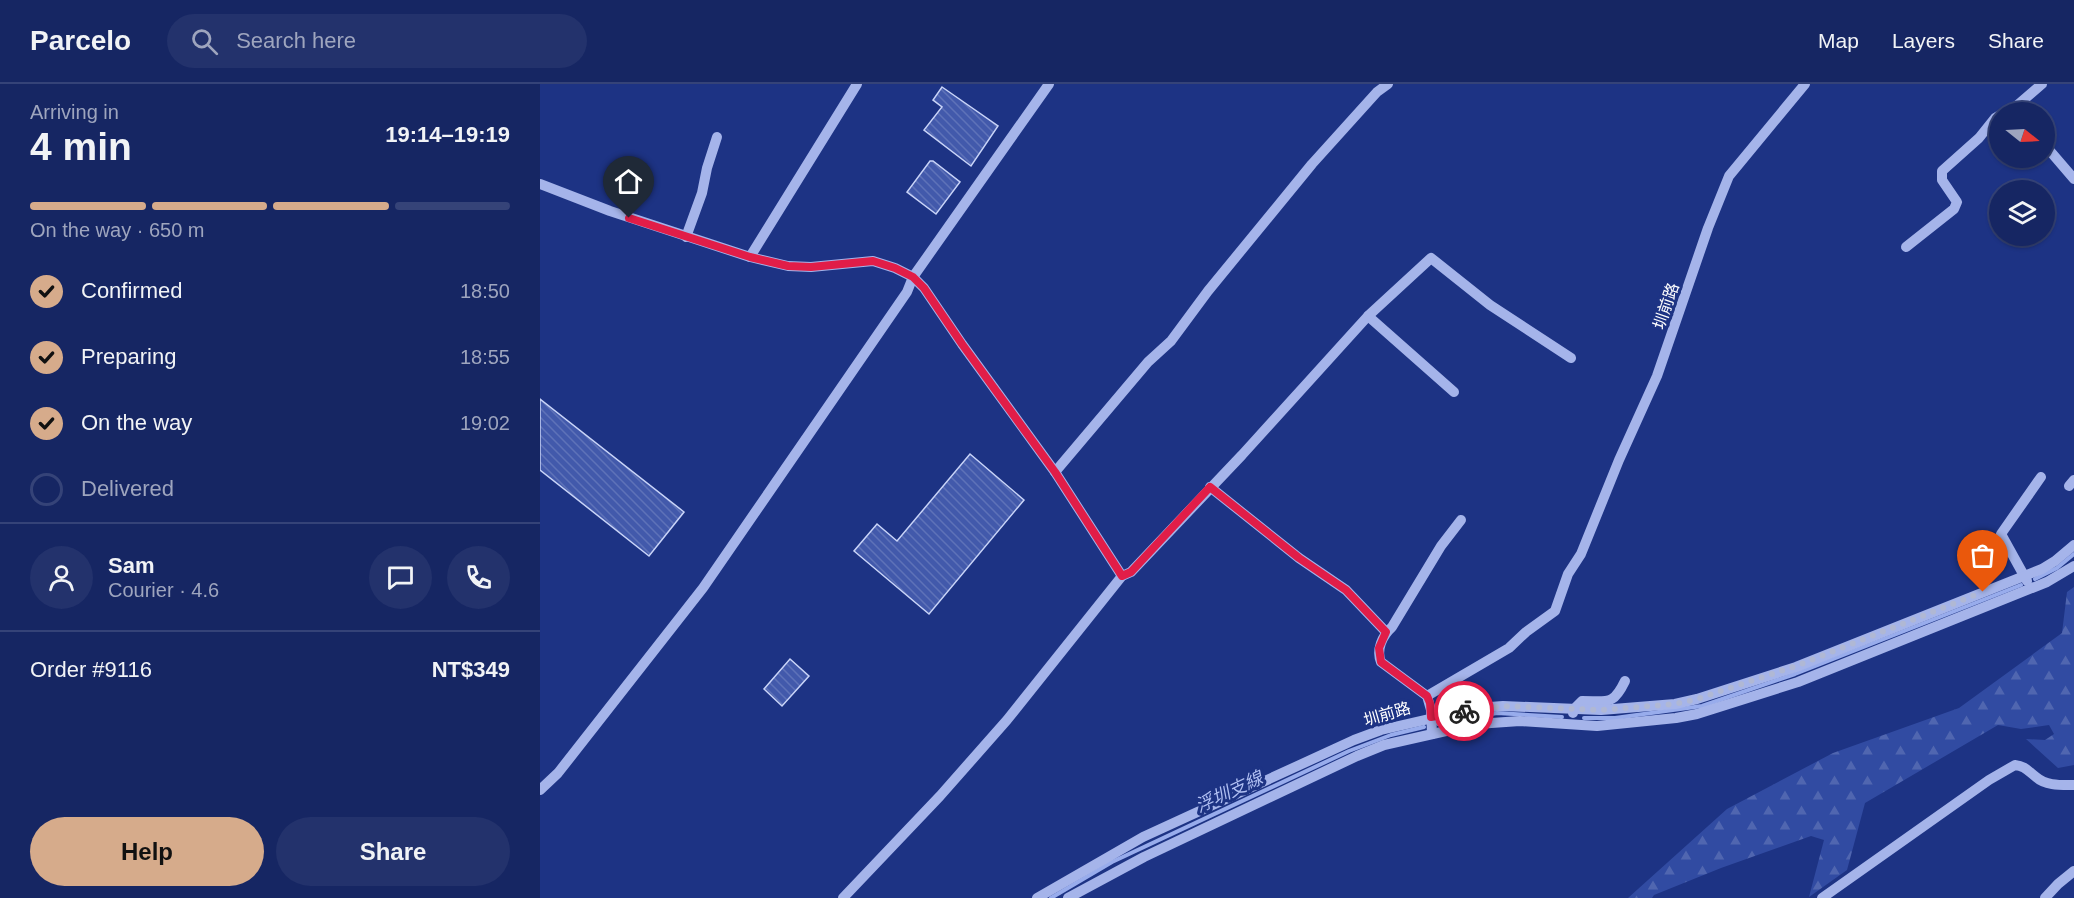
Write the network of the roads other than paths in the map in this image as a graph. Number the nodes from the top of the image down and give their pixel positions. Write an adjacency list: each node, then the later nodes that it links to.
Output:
1 (857, 84): 14 (street)
2 (1049, 84): 15 (street)
3 (1388, 84): 19 (street)
4 (1806, 84): 30 (street, 圳前路)
5 (2042, 84): 6 (street)
6 (2022, 102)
7 (1989, 124): 13 (street)
8 (717, 137): 12 (street)
9 (2055, 157): 10 (street)
10 (2074, 179)
11 (540, 184): 12 (street)
12 (686, 237): 14 (street)
13 (1906, 247)
14 (750, 257): 15 (street)
15 (913, 277): 19 (street); 36 (street)
16 (1368, 316): 17 (street); 18 (street); 21 (street)
17 (1571, 358)
18 (1454, 392)
19 (1055, 472): 25 (street)
20 (2041, 477): 26 (street)
21 (1210, 487): 25 (street); 28 (street)
22 (1461, 520): 28 (street)
23 (2074, 545): 26 (street, 圳前路)
24 (2074, 566): 27 (street, 圳前路)
25 (1122, 576): 38 (street)
26 (2024, 576): 27 (street); 31 (street, 圳前路)
27 (2031, 589): 33 (street, 圳前路)
28 (1386, 632): 30 (street)
29 (1625, 681): 31 (street)
30 (1427, 696): 32 (street)
31 (1573, 710): 32 (street, 圳前路); 33 (street)
32 (1431, 717): 34 (street); 39 (street, 圳前路)
33 (1572, 725): 34 (street, 圳前路)
34 (1432, 734): 40 (street, 圳前路)
35 (2074, 785): 41 (street)
36 (540, 790)
37 (2074, 871): 42 (street)
38 (843, 898)
39 (1037, 898)
40 (1068, 898)
41 (1822, 898)
42 (2045, 898)

